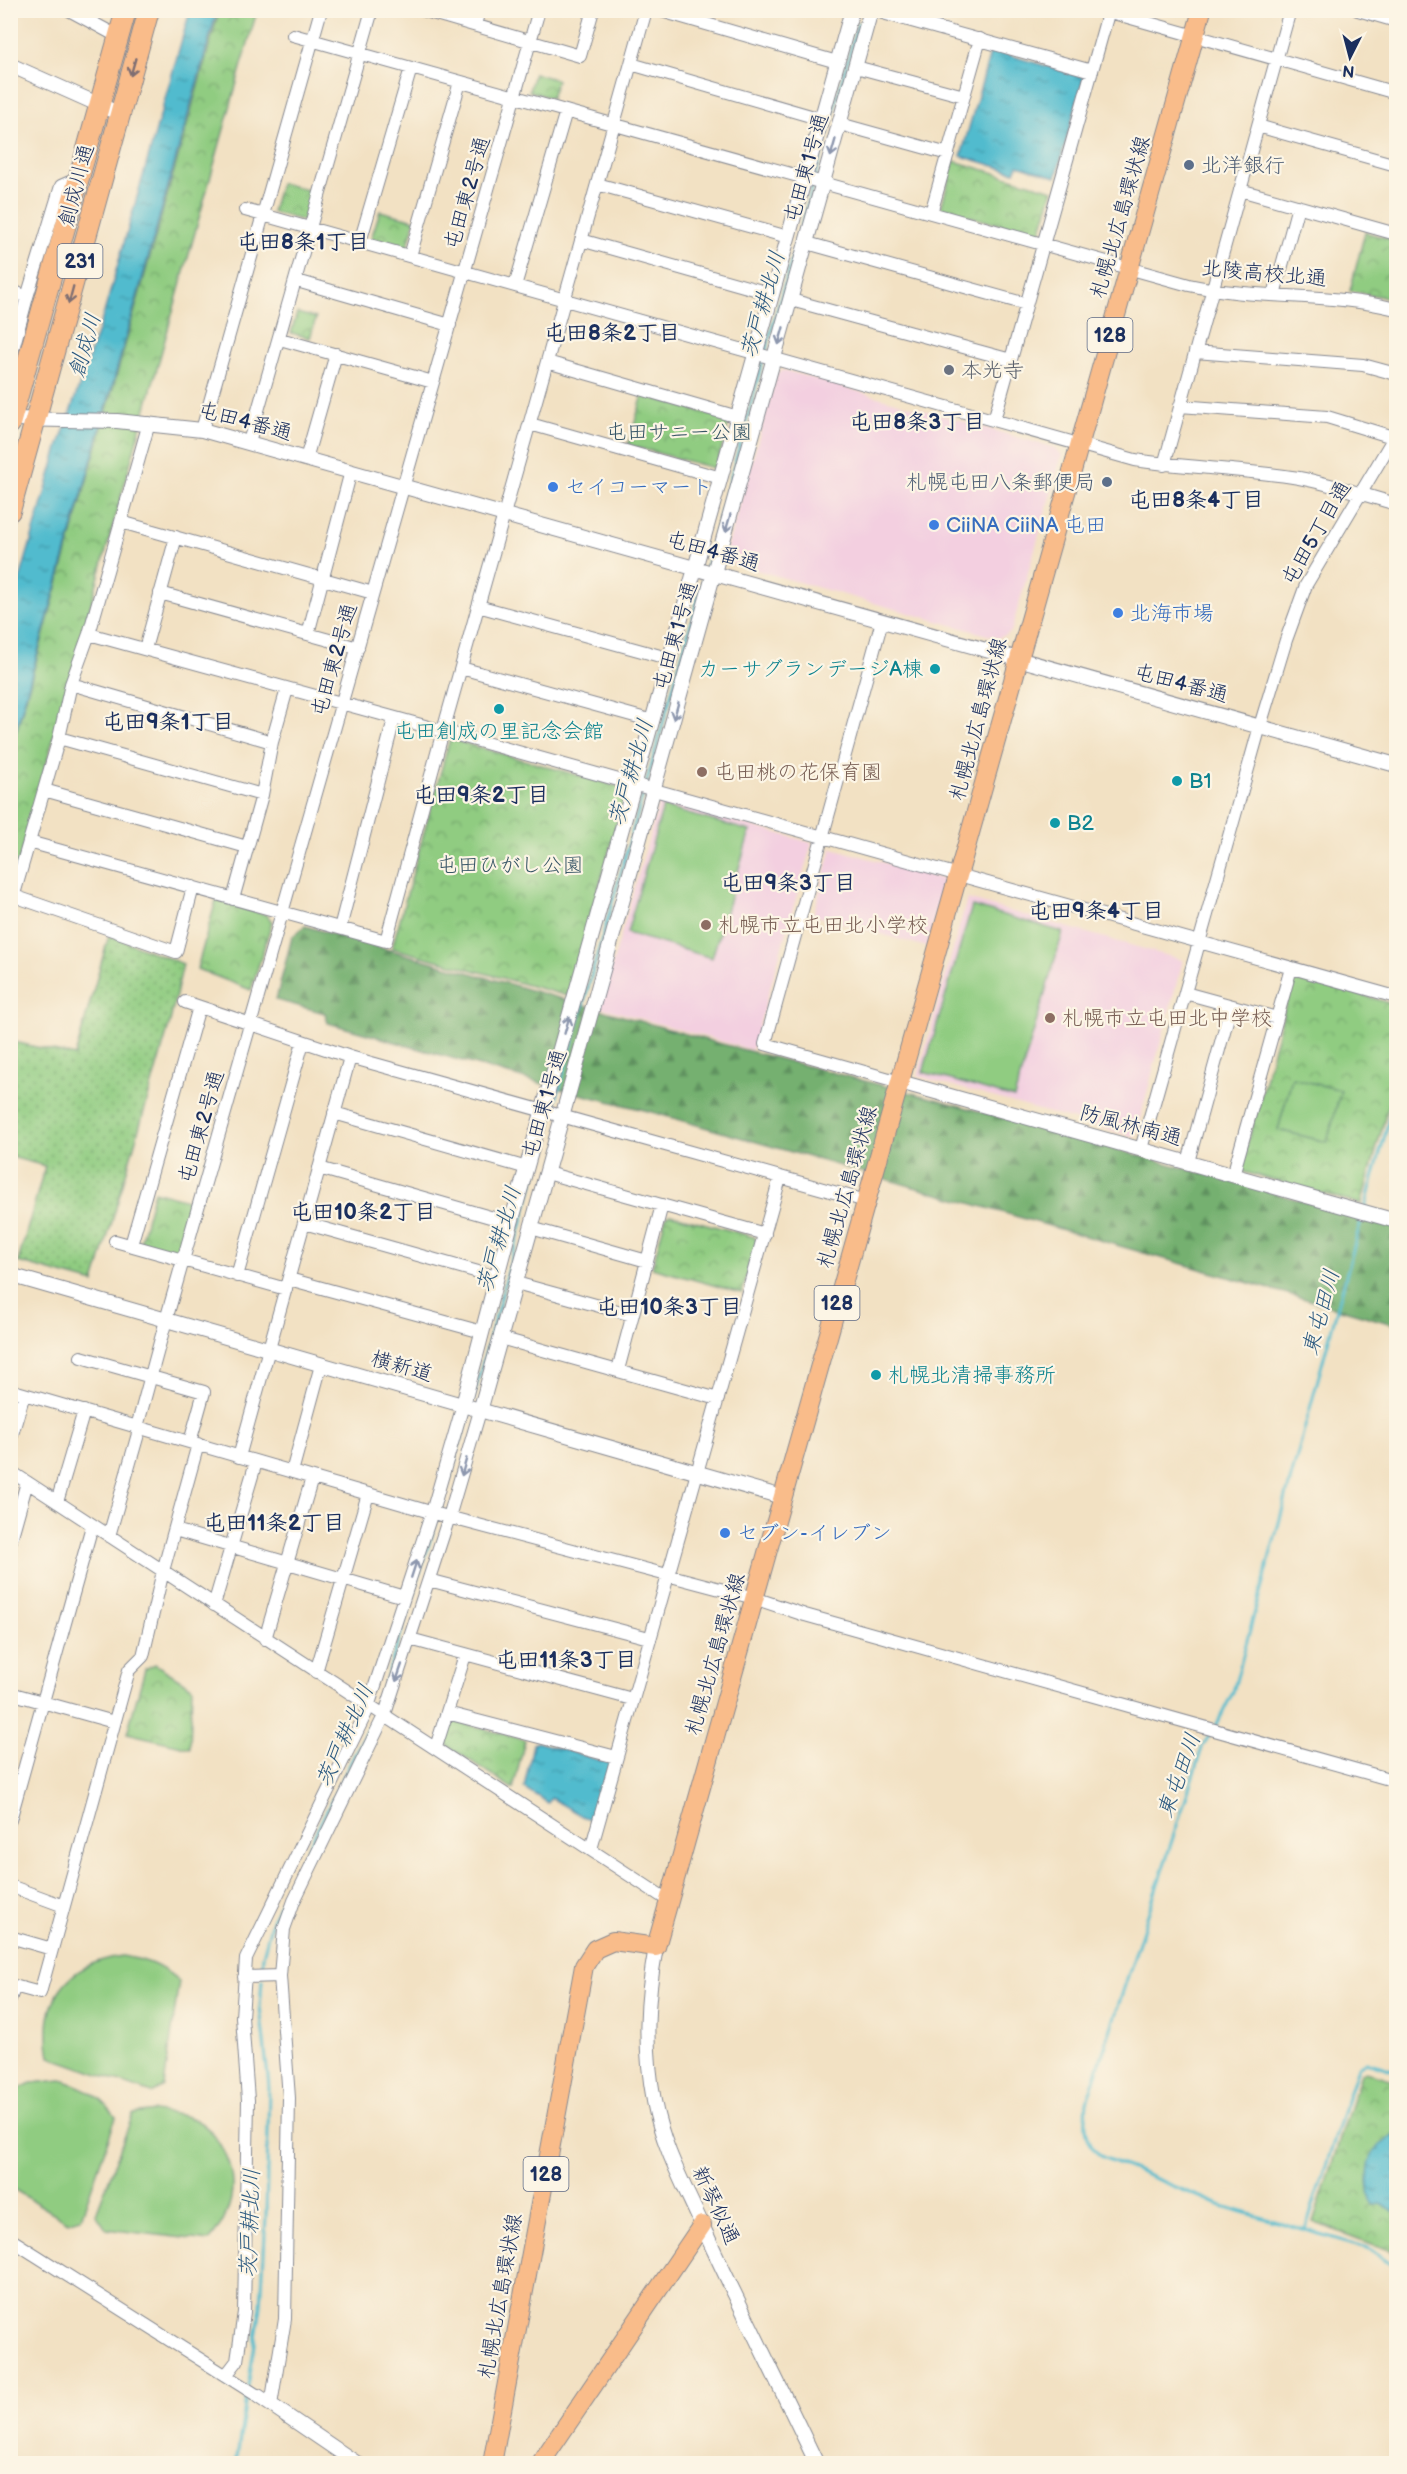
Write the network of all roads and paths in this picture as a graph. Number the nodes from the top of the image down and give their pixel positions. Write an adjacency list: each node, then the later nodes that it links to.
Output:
1 (69, 10): 22 (street)
2 (126, 10): 22 (highway, 創成川通 / 231)
3 (149, 10): 40 (highway, 創成川通 / 231, one-way to 40)
4 (321, 10): 24 (street)
5 (372, 10): 26 (street)
6 (479, 10): 19 (street)
7 (539, 10): 25 (street, 屯田東2号通)
8 (593, 10): 25 (street)
9 (646, 10): 30 (street)
10 (658, 10): 28 (street)
11 (852, 10): 28 (street, 屯田東1号通)
12 (872, 10): 23 (street); 31 (street, 屯田東1号通)
13 (1202, 10): 21 (main road, 札幌北広島環状線 / 128)
14 (1290, 10): 27 (street)
15 (1358, 10): 18 (street)
16 (425, 11): 19 (street)
17 (1107, 11): 21 (street); 33 (street)
18 (1396, 21)
19 (475, 25): 25 (street)
20 (293, 35): 24 (street, 北陵高校北通)
21 (1195, 36): 27 (street); 63 (main road, 札幌北広島環状線 / 128)
22 (119, 37): 38 (highway, 創成川通 / 231)
23 (980, 39): 33 (street); 36 (street)
24 (313, 41): 26 (street, 北陵高校北通); 54 (street)
25 (530, 41): 37 (street, 屯田東2号通)
26 (360, 54): 32 (street, 北陵高校北通); 55 (street)
27 (1276, 59): 35 (street); 44 (street)
28 (837, 62): 41 (street, 屯田東1号通)
29 (10, 64): 38 (street)
30 (631, 64): 41 (street); 43 (street)
31 (856, 67): 36 (street); 42 (street, 屯田東1号通)
32 (411, 68): 34 (street, 北陵高校北通); 59 (street)
33 (1092, 71): 61 (street)
34 (460, 82): 37 (street, 北陵高校北通); 62 (street)
35 (1396, 93)
36 (964, 96): 45 (street)
37 (514, 97): 39 (street, 北陵高校北通); 64 (street, 屯田東2号通)
38 (99, 106): 40 (street); 47 (highway, 創成川通 / 231)
39 (566, 111): 43 (street, 北陵高校北通); 66 (street)
40 (120, 114): 89 (highway, 創成川通 / 231, one-way to 89)
41 (821, 120): 48 (street, 屯田東1号通)
42 (840, 124): 45 (street); 48 (street, 屯田東1号通, one-way to 48)
43 (614, 125): 48 (street, 北陵高校北通); 49 (street)
44 (1258, 126): 46 (street); 50 (street)
45 (948, 154): 53 (street)
46 (1396, 165)
47 (79, 178): 71 (street); 86 (highway, 創成川通 / 231)
48 (814, 181): 53 (street, 北陵高校北通); 57 (street, 屯田東1号通); 60 (street, 屯田東1号通)
49 (597, 184): 57 (street); 58 (street)
50 (1240, 190): 51 (street); 68 (street)
51 (1298, 206): 56 (street); 70 (street)
52 (245, 210): 54 (street)
53 (931, 213): 61 (street, 北陵高校北通)
54 (262, 215): 55 (street); 94 (street)
55 (311, 228): 59 (street); 65 (street)
56 (1396, 234)
57 (788, 237): 69 (street, 屯田東1号通)
58 (581, 240): 69 (street); 72 (street)
59 (360, 242): 62 (street)
60 (807, 243): 73 (street, 屯田東1号通); 74 (street)
61 (1043, 244): 63 (street, 北陵高校北通); 74 (street)
62 (410, 256): 64 (street)
63 (1129, 269): 68 (street, 北陵高校北通); 97 (main road, 札幌北広島環状線 / 128)
64 (465, 272): 66 (street); 76 (street, 屯田東2号通)
65 (297, 281): 76 (street); 77 (street)
66 (515, 286): 72 (street)
67 (10, 290): 71 (street)
68 (1211, 290): 70 (street, 北陵高校北通); 78 (street)
69 (772, 294): 80 (street, 屯田東1号通)
70 (1274, 296): 75 (street, 北陵高校北通)
71 (27, 297): 82 (street)
72 (564, 300): 80 (street); 83 (street)
73 (791, 300): 80 (street, 屯田東1号通, one-way to 80); 81 (street)
74 (1026, 304): 81 (street)
75 (1396, 309)
76 (450, 325): 85 (street, 屯田東2号通)
77 (279, 339): 79 (street); 96 (street)
78 (1195, 352): 84 (street); 87 (street)
79 (336, 354): 85 (street); 98 (street)
80 (765, 356): 88 (street, 屯田東1号通); 91 (street); 109 (street, 屯田東1号通, one-way to 109)
81 (1011, 360): 91 (street)
82 (10, 361): 86 (street)
83 (547, 362): 88 (street); 93 (street)
84 (1396, 375)
85 (433, 382): 102 (street, 屯田東2号通)
86 (21, 384): 90 (highway, 創成川通 / 231)
87 (1180, 406): 95 (street); 99 (street)
88 (738, 417): 101 (street, 屯田東1号通)
89 (37, 419): 90 (street, 屯田4番通); 92 (street, 屯田4番通); 105 (highway, 創成川通 / 231)
90 (11, 420)
91 (994, 420): 97 (street)
92 (149, 423): 94 (street, 屯田4番通); 107 (street)
93 (530, 424): 101 (street); 106 (street)
94 (202, 430): 96 (street, 屯田4番通)
95 (1396, 436): 103 (street, 屯田5丁目通)
96 (249, 442): 98 (street, 屯田4番通)
97 (1079, 445): 99 (street); 120 (main road, 札幌北広島環状線 / 128)
98 (306, 459): 100 (street, 屯田4番通)
99 (1164, 465): 103 (street)
100 (351, 471): 102 (street, 屯田4番通); 110 (street)
101 (721, 478): 109 (street, 屯田東1号通)
102 (404, 486): 106 (street, 屯田4番通); 112 (street, 屯田東2号通)
103 (1362, 494): 104 (street); 127 (street, 屯田5丁目通)
104 (1396, 504)
105 (10, 511)
106 (504, 515): 109 (street, 屯田4番通); 113 (street)
107 (121, 522): 108 (street); 115 (street)
108 (176, 537): 110 (street); 111 (street)
109 (705, 570): 114 (street, 屯田4番通); 119 (street, 屯田東1号通); 132 (street, 屯田東1号通, one-way to 132)
110 (322, 578): 112 (street); 116 (street)
111 (160, 593): 116 (street); 118 (street)
112 (373, 593): 117 (street, 屯田東2号通)
113 (478, 606): 119 (street); 121 (street)
114 (882, 621): 120 (street, 屯田4番通); 135 (street)
115 (89, 634): 118 (street); 122 (street)
116 (308, 634): 117 (street)
117 (358, 648): 124 (street, 屯田東2号通)
118 (145, 649): 123 (street)
119 (670, 659): 126 (street, 屯田東1号通)
120 (1017, 659): 127 (street, 屯田4番通); 138 (main road, 札幌北広島環状線 / 128)
121 (461, 668): 126 (street); 128 (street)
122 (71, 684): 129 (street); 130 (street)
123 (287, 689): 124 (street); 130 (street)
124 (342, 704): 125 (street); 142 (street, 屯田東2号通)
125 (394, 719): 128 (street); 143 (street)
126 (653, 721): 132 (street, 屯田東1号通)
127 (1260, 726): 131 (street, 屯田4番通); 144 (street, 屯田5丁目通)
128 (443, 731): 132 (street); 143 (street)
129 (59, 738): 133 (street); 134 (street)
130 (272, 742): 134 (street)
131 (1396, 765)
132 (645, 787): 135 (street); 157 (street, 屯田東1号通, one-way to 132); 157 (street, 屯田東1号通)
133 (44, 790): 136 (street); 137 (street)
134 (262, 795): 137 (street)
135 (821, 836): 138 (street); 155 (street)
136 (29, 842): 139 (street); 141 (street)
137 (248, 848): 140 (street)
138 (958, 874): 144 (street); 155 (main road, 札幌北広島環状線 / 128)
139 (193, 887): 140 (street); 141 (street)
140 (233, 898): 142 (street)
141 (12, 902)
142 (282, 912): 143 (street); 152 (street, 屯田東2号通)
143 (340, 928)
144 (1199, 942): 145 (street); 146 (street, 屯田5丁目通)
145 (1291, 968): 147 (street); 151 (street)
146 (1185, 993): 149 (street); 158 (street, 屯田5丁目通)
147 (1396, 998)
148 (185, 1002): 150 (street)
149 (1231, 1006): 151 (street); 159 (street)
150 (199, 1007): 152 (street); 173 (street)
151 (1277, 1018): 163 (street)
152 (251, 1024): 153 (street); 174 (street, 屯田東2号通)
153 (303, 1042): 154 (street); 177 (street)
154 (350, 1057): 156 (street); 157 (street)
155 (900, 1082): 158 (street, 防風林南通); 165 (main road, 札幌北広島環状線 / 128)
156 (334, 1113): 160 (street); 161 (street)
157 (552, 1113): 161 (street, 屯田東1号通); 162 (street, 屯田東1号通); 164 (street)
158 (1140, 1149): 159 (street, 防風林南通)
159 (1188, 1162): 163 (street, 防風林南通)
160 (319, 1168): 168 (street); 169 (street)
161 (527, 1168): 168 (street, 屯田東1号通)
162 (546, 1173): 166 (street); 170 (street, 屯田東1号通)
163 (1233, 1175): 167 (street, 防風林南通)
164 (780, 1178): 165 (street); 171 (street)
165 (866, 1201): 206 (main road, 札幌北広島環状線 / 128)
166 (662, 1205): 171 (street); 175 (street)
167 (1396, 1221)
168 (511, 1222): 178 (street, 屯田東1号通)
169 (304, 1223): 178 (street); 180 (street)
170 (531, 1228): 175 (street); 179 (street, 屯田東1号通)
171 (765, 1234): 192 (street)
172 (115, 1241): 173 (street)
173 (131, 1245): 174 (street)
174 (183, 1261): 177 (street); 182 (street, 屯田東2号通)
175 (647, 1261): 181 (street)
176 (10, 1275): 182 (street, 横新道)
177 (237, 1275): 180 (street)
178 (496, 1277): 183 (street, 屯田東1号通)
179 (516, 1283): 181 (street); 184 (street, 屯田東1号通)
180 (287, 1284): 183 (street); 185 (street)
181 (632, 1315): 188 (street)
182 (166, 1320): 185 (street, 横新道); 189 (street, 屯田東2号通)
183 (482, 1332): 193 (street, 屯田東1号通)
184 (500, 1338): 188 (street); 193 (street, 屯田東1号通)
185 (269, 1349): 187 (street, 横新道); 198 (street)
186 (81, 1357): 189 (street)
187 (321, 1365): 193 (street, 横新道); 201 (street)
188 (618, 1370): 192 (street)
189 (151, 1376): 195 (street, 屯田東2号通); 197 (street)
190 (10, 1390): 191 (street)
191 (24, 1394): 194 (street); 196 (street)
192 (718, 1399): 202 (street)
193 (471, 1408): 202 (street, 横新道); 208 (street, one-way to 208); 208 (street)
194 (84, 1412): 195 (street); 207 (street)
195 (138, 1427): 197 (street); 211 (street, 屯田東2号通)
196 (10, 1441)
197 (194, 1443): 198 (street); 210 (street)
198 (239, 1457): 199 (street)
199 (256, 1462): 201 (street); 213 (street)
200 (10, 1471): 204 (street)
201 (292, 1472): 203 (street)
202 (697, 1474): 206 (street, 横新道); 216 (street)
203 (312, 1478): 205 (street); 214 (street)
204 (27, 1482): 207 (street); 212 (street)
205 (368, 1494): 208 (street); 217 (street)
206 (783, 1497): 220 (main road, 札幌北広島環状線 / 128)
207 (57, 1502): 209 (street)
208 (440, 1514): 216 (street); 218 (street); 219 (street, one-way to 208)
209 (92, 1526): 211 (street); 229 (street)
210 (175, 1530): 213 (street); 215 (street)
211 (109, 1536): 215 (street)
212 (10, 1543)
213 (232, 1547): 214 (street); 221 (street)
214 (288, 1563): 217 (street); 223 (street)
215 (163, 1571): 221 (street); 232 (street)
216 (667, 1575): 220 (street); 222 (street)
217 (343, 1579): 219 (street); 226 (street)
218 (429, 1580): 222 (street); 224 (street)
219 (404, 1597): 230 (street)
220 (754, 1598): 235 (street); 240 (main road, 札幌北広島環状線 / 128)
221 (214, 1605): 223 (street)
222 (650, 1638): 228 (street)
223 (266, 1639): 226 (street)
224 (410, 1639): 225 (street); 230 (street, one-way to 230)
225 (465, 1655): 228 (street); 231 (street)
226 (316, 1672): 230 (street)
227 (10, 1693): 229 (street)
228 (632, 1699): 234 (street)
229 (42, 1703): 232 (street); 236 (street)
230 (377, 1709): 233 (street); 237 (street); 237 (street)
231 (447, 1713): 233 (street); 234 (street)
232 (114, 1722): 241 (street)
233 (436, 1747): 238 (street)
234 (616, 1757): 238 (street)
235 (1396, 1781)
236 (10, 1820)
237 (318, 1831): 245 (street); 245 (street)
238 (591, 1850): 240 (street)
239 (10, 1886): 241 (street)
240 (669, 1901): 243 (main road, 札幌北広島環状線 / 128)
241 (64, 1906): 244 (street)
242 (10, 1937): 244 (street)
243 (656, 1947): 247 (street, 新琴似通); 253 (main road, 札幌北広島環状線 / 128)
244 (52, 1949): 246 (street)
245 (262, 1976): 249 (street); 251 (street)
246 (12, 1990)
247 (702, 2225): 254 (main road); 255 (street, 新琴似通)
248 (10, 2240): 249 (street)
249 (227, 2374): 250 (street)
250 (258, 2396): 251 (street)
251 (271, 2404): 252 (street)
252 (358, 2463)
253 (492, 2463)
254 (540, 2463)
255 (818, 2463)

